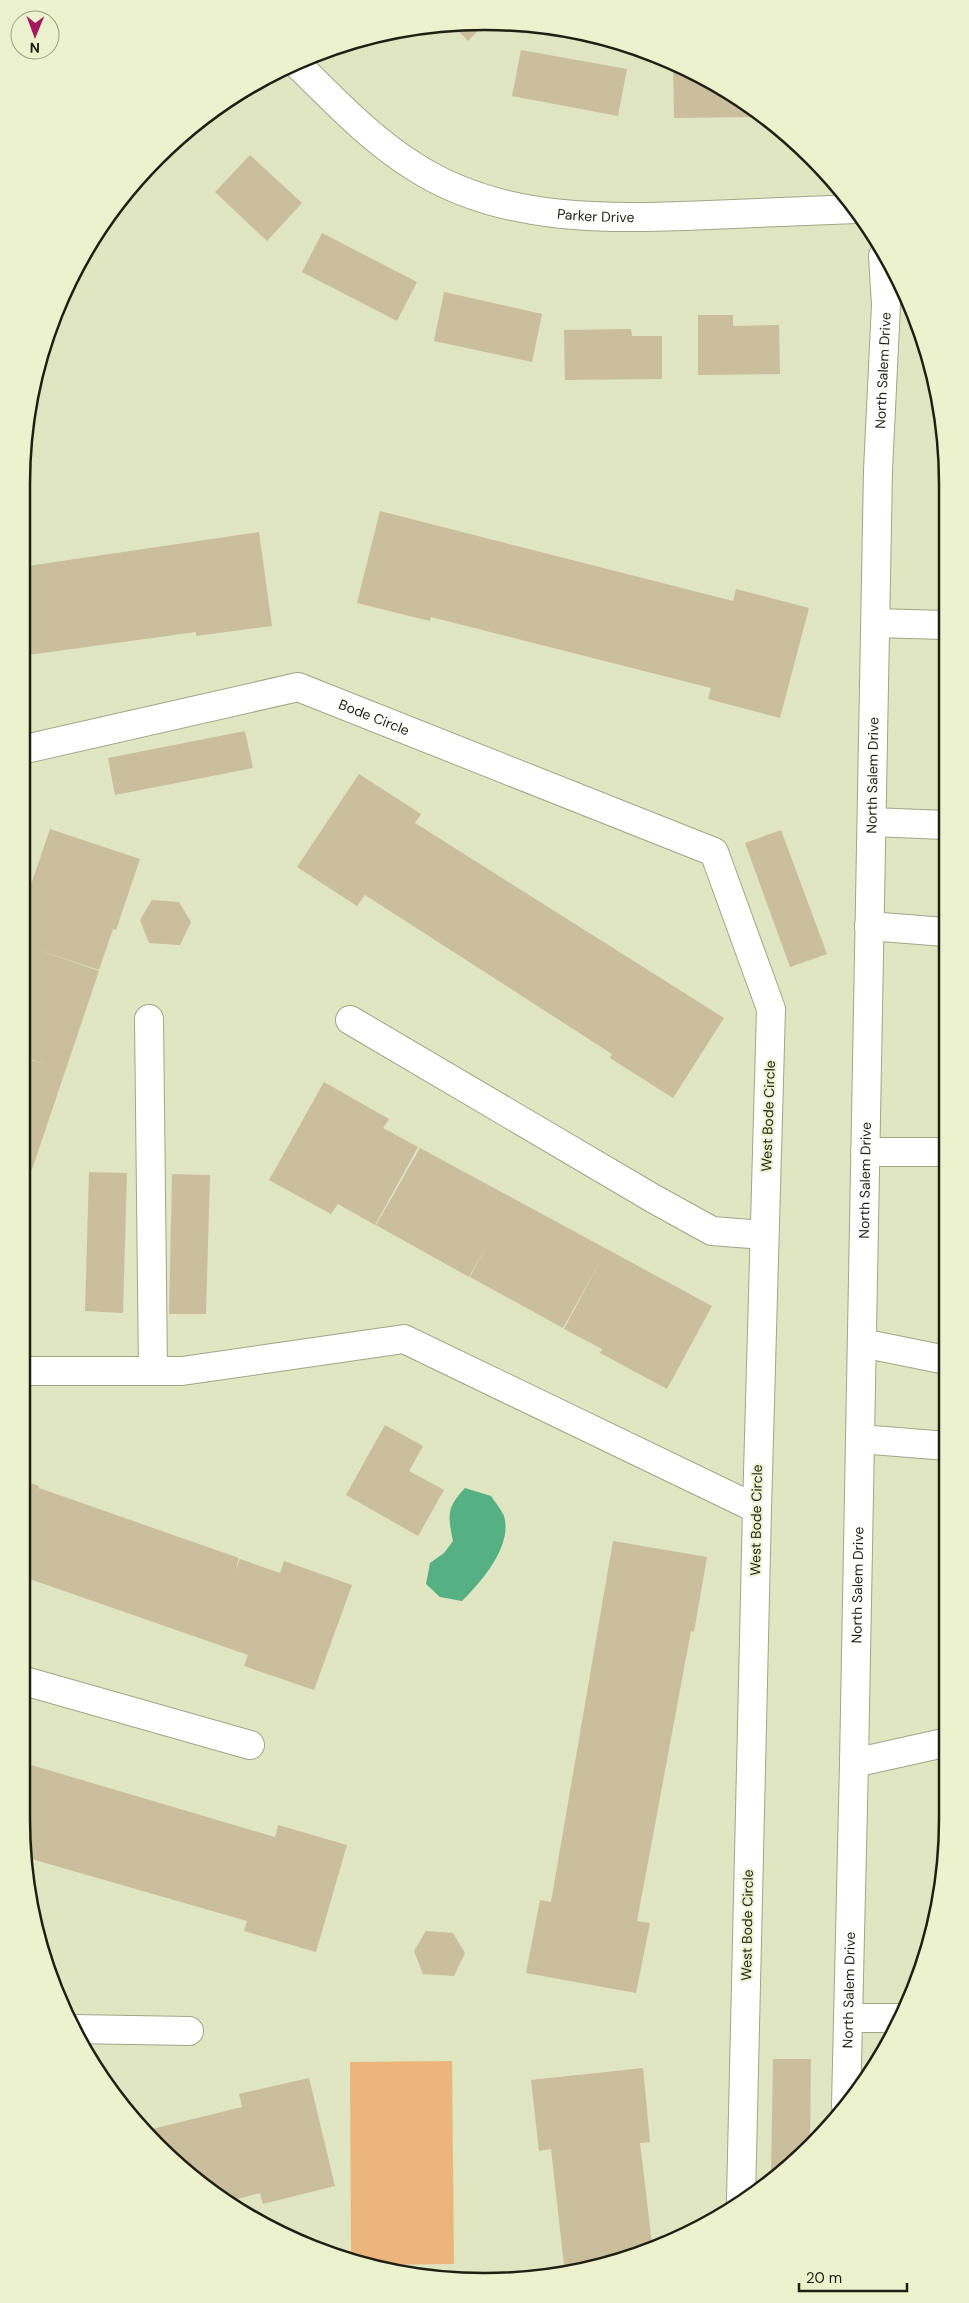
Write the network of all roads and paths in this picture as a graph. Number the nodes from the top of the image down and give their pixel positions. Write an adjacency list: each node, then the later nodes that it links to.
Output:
1 (302, 69): 2 (street, Parker Drive)
2 (846, 209)
3 (884, 268): 4 (street, North Salem Drive)
4 (876, 623): 5 (street); 7 (street, North Salem Drive)
5 (939, 625)
6 (30, 748): 9 (street, Bode Circle)
7 (872, 822): 8 (street); 10 (street, North Salem Drive)
8 (939, 825)
9 (714, 852): 16 (street, West Bode Circle)
10 (869, 926): 11 (street); 14 (street, North Salem Drive)
11 (939, 932)
12 (149, 1019): 20 (street)
13 (350, 1020): 16 (street)
14 (865, 1152): 15 (street); 17 (street, North Salem Drive)
15 (939, 1152)
16 (764, 1235): 23 (street, West Bode Circle)
17 (862, 1343): 18 (street); 21 (street, North Salem Drive)
18 (939, 1359)
19 (30, 1371): 20 (street)
20 (153, 1372): 23 (street)
21 (860, 1439): 22 (street); 27 (street, North Salem Drive)
22 (939, 1445)
23 (757, 1508): 33 (street, West Bode Circle)
24 (30, 1683): 25 (street)
25 (250, 1745)
26 (939, 1750): 27 (street)
27 (854, 1763): 28 (street, North Salem Drive)
28 (848, 2018): 29 (street); 32 (street, North Salem Drive)
29 (893, 2018)
30 (82, 2029): 31 (street)
31 (189, 2031)
32 (846, 2093)
33 (741, 2193)

